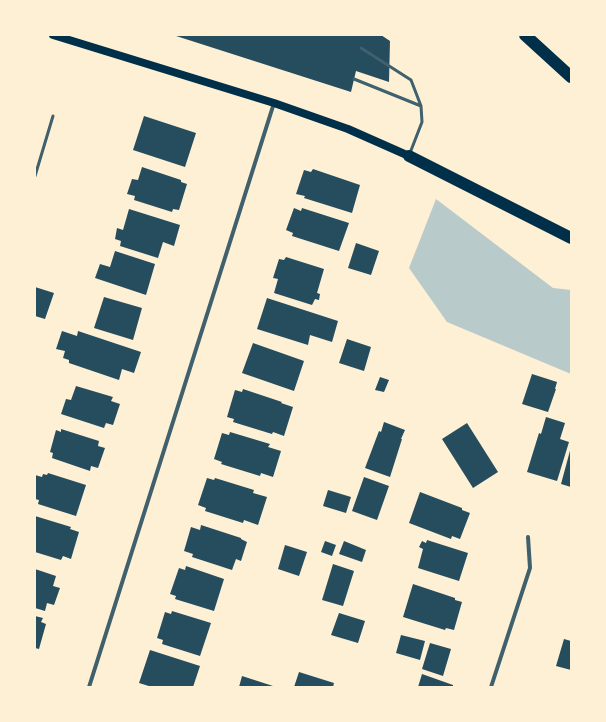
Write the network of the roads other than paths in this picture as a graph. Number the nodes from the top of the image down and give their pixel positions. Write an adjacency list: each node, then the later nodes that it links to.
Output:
1 (53, 35): 6 (main road)
2 (525, 35): 4 (highway)
3 (362, 48): 7 (lane)
4 (571, 77)
5 (354, 79): 7 (lane)
6 (274, 103): 9 (main road); 13 (street)
7 (421, 106): 9 (lane)
8 (53, 116): 10 (lane)
9 (409, 156): 11 (highway)
10 (35, 176)
11 (571, 238)
12 (528, 537): 14 (street)
13 (89, 687)
14 (491, 687)

